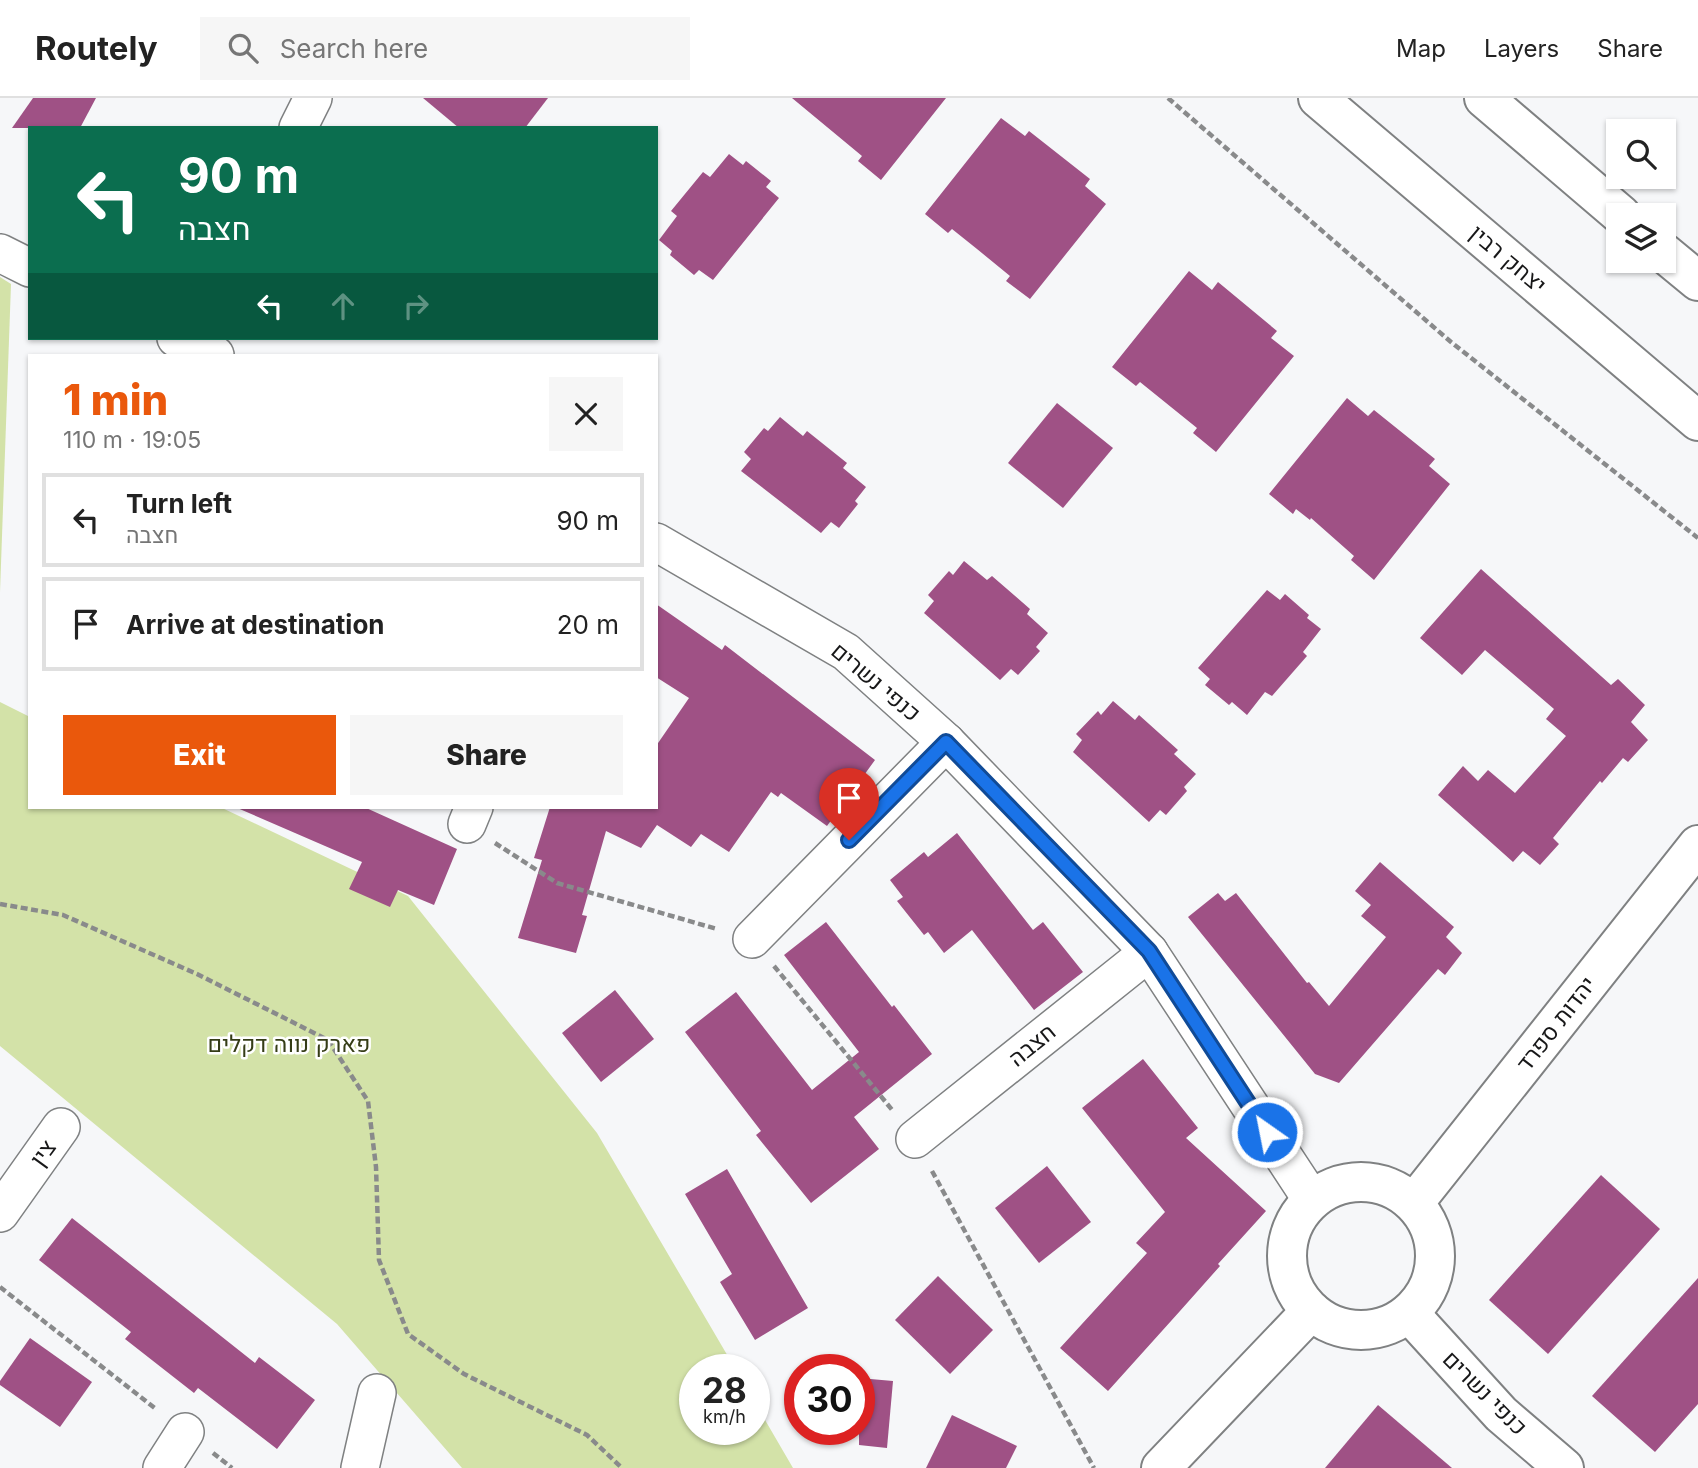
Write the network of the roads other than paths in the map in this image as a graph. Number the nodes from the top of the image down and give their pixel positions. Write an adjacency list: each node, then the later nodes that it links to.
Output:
1 (313, 98): 4 (street)
2 (1318, 98): 10 (street, יצחק רבין)
3 (1484, 98): 5 (street)
4 (299, 126)
5 (1607, 203)
6 (0, 253): 8 (street)
7 (1676, 263): 9 (street)
8 (28, 267)
9 (1698, 281)
10 (1698, 421)
11 (658, 543): 12 (street, כנפי נשרים)
12 (946, 742): 14 (street); 15 (street, כנפי נשרים)
13 (1698, 845): 19 (street, יהדות ספרד)
14 (752, 939)
15 (1149, 951): 17 (street, חצבה); 18 (street, כנפי נשרים)
16 (61, 1127): 20 (street, צין)
17 (915, 1139)
18 (1312, 1200): 19 (street); 21 (street)
19 (1414, 1203): 22 (street)
20 (0, 1213)
21 (1311, 1311): 22 (street); 27 (street)
22 (1409, 1313): 28 (street, כנפי נשרים)
23 (377, 1393): 26 (street)
24 (185, 1432): 25 (street)
25 (162, 1468)
26 (360, 1468)
27 (1161, 1468)
28 (1564, 1468)

